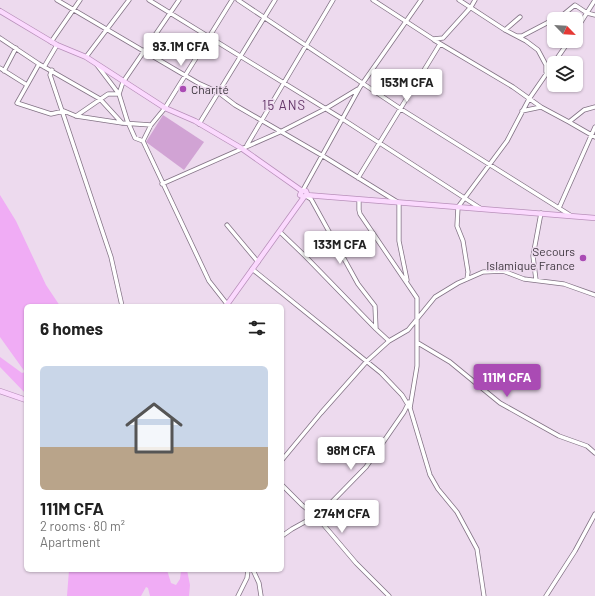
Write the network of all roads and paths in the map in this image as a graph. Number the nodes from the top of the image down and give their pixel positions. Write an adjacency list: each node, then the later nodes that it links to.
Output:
1 (57, 0): 16 (street)
2 (80, 0): 16 (street)
3 (129, 0): 25 (street)
4 (149, 0): 18 (street)
5 (179, 0): 18 (street)
6 (232, 0): 28 (street)
7 (238, 0): 21 (street)
8 (275, 0): 21 (street)
9 (333, 0): 34 (street)
10 (373, 0): 24 (street)
11 (420, 0): 24 (street)
12 (459, 0): 15 (street)
13 (475, 0): 15 (street)
14 (595, 0): 19 (street)
15 (471, 7): 26 (street); 30 (street)
16 (73, 10): 25 (street); 31 (street)
17 (1, 13): 31 (main road)
18 (171, 13): 28 (street); 36 (street)
19 (587, 13): 20 (street); 23 (street); 27 (street)
20 (595, 15)
21 (264, 17): 34 (street); 37 (street)
22 (520, 17): 26 (street)
23 (583, 19)
24 (406, 22): 30 (street); 49 (street)
25 (107, 30): 36 (street); 38 (street)
26 (505, 30): 27 (street)
27 (516, 36): 44 (street)
28 (208, 37): 37 (street); 45 (street)
29 (0, 38): 35 (street)
30 (433, 39): 32 (street)
31 (51, 42): 33 (main road)
32 (440, 44): 53 (street); 58 (street)
33 (57, 45): 38 (main road); 41 (street)
34 (306, 45): 47 (street); 49 (street)
35 (16, 48): 39 (street); 42 (street)
36 (145, 52): 45 (street); 46 (street)
37 (240, 55): 47 (street); 50 (street)
38 (86, 57): 40 (main road)
39 (39, 64): 41 (street); 48 (street)
40 (97, 64): 46 (main road); 51 (street)
41 (44, 67): 43 (street)
42 (2, 70): 48 (street)
43 (52, 70): 52 (street); 59 (street)
44 (547, 73): 53 (street)
45 (185, 74): 50 (street); 56 (street)
46 (123, 82): 51 (street); 56 (main road)
47 (283, 83): 57 (street); 62 (street)
48 (27, 85): 59 (street)
49 (362, 85): 57 (street); 58 (street); 63 (street)
50 (218, 92): 62 (street); 67 (street)
51 (119, 94): 52 (street); 66 (street)
52 (100, 99): 61 (street); 65 (street)
53 (529, 99): 55 (street); 60 (street)
54 (595, 106): 64 (street)
55 (541, 107): 60 (street); 64 (street)
56 (165, 108): 67 (main road); 68 (street)
57 (325, 109): 63 (street); 70 (street)
58 (401, 109): 73 (street); 77 (street)
59 (64, 111): 61 (street); 99 (street)
60 (522, 111): 77 (street)
61 (76, 116): 65 (street)
62 (262, 120): 70 (street); 74 (street)
63 (344, 120): 73 (street); 76 (street)
64 (569, 122): 71 (street)
65 (122, 123): 66 (street)
66 (128, 124): 68 (street); 72 (street)
67 (198, 124): 75 (main road)
68 (151, 125): 72 (street)
69 (595, 127): 71 (street)
70 (280, 132): 74 (street); 76 (street)
71 (593, 136): 86 (street)
72 (143, 141): 79 (street)
73 (379, 143): 78 (street); 82 (street)
74 (247, 145): 75 (street)
75 (241, 148): 79 (street); 80 (main road)
76 (323, 156): 78 (street); 80 (street)
77 (489, 165): 82 (street); 86 (street)
78 (358, 178): 84 (street)
79 (162, 184): 100 (street)
80 (302, 190): 81 (main road)
81 (305, 196): 83 (main road); 92 (main road); 103 (street)
82 (465, 197): 85 (street); 87 (street)
83 (359, 200): 84 (main road); 96 (street)
84 (399, 204): 85 (main road); 96 (street)
85 (458, 208): 87 (main road); 95 (street)
86 (559, 208): 89 (street)
87 (481, 209): 88 (main road)
88 (541, 213): 89 (main road); 97 (street)
89 (570, 215): 90 (main road)
90 (595, 218)
91 (228, 225): 93 (street)
92 (280, 232): 93 (main road); 103 (street)
93 (258, 262): 94 (main road)
94 (252, 269): 101 (main road); 106 (street)
95 (467, 279): 97 (street); 102 (street)
96 (407, 280): 102 (street)
97 (536, 280): 98 (street)
98 (595, 295)
99 (122, 304)
100 (225, 304)
101 (227, 304)
102 (418, 320): 104 (street); 105 (street)
103 (376, 329): 104 (street)
104 (390, 341): 106 (street)
105 (418, 343): 109 (street); 112 (street)
106 (367, 361): 110 (street); 113 (street)
107 (0, 391): 108 (main road)
108 (24, 399)
109 (412, 400): 110 (street); 111 (street)
110 (408, 403): 111 (street); 116 (street)
111 (410, 408): 123 (street)
112 (595, 452)
113 (284, 458)
114 (284, 487): 116 (street)
115 (595, 514): 124 (street)
116 (317, 516): 117 (street); 122 (street)
117 (284, 535)
118 (249, 572): 120 (street)
119 (251, 572): 121 (street)
120 (238, 596)
121 (261, 596)
122 (389, 596)
123 (484, 596)
124 (546, 596)

